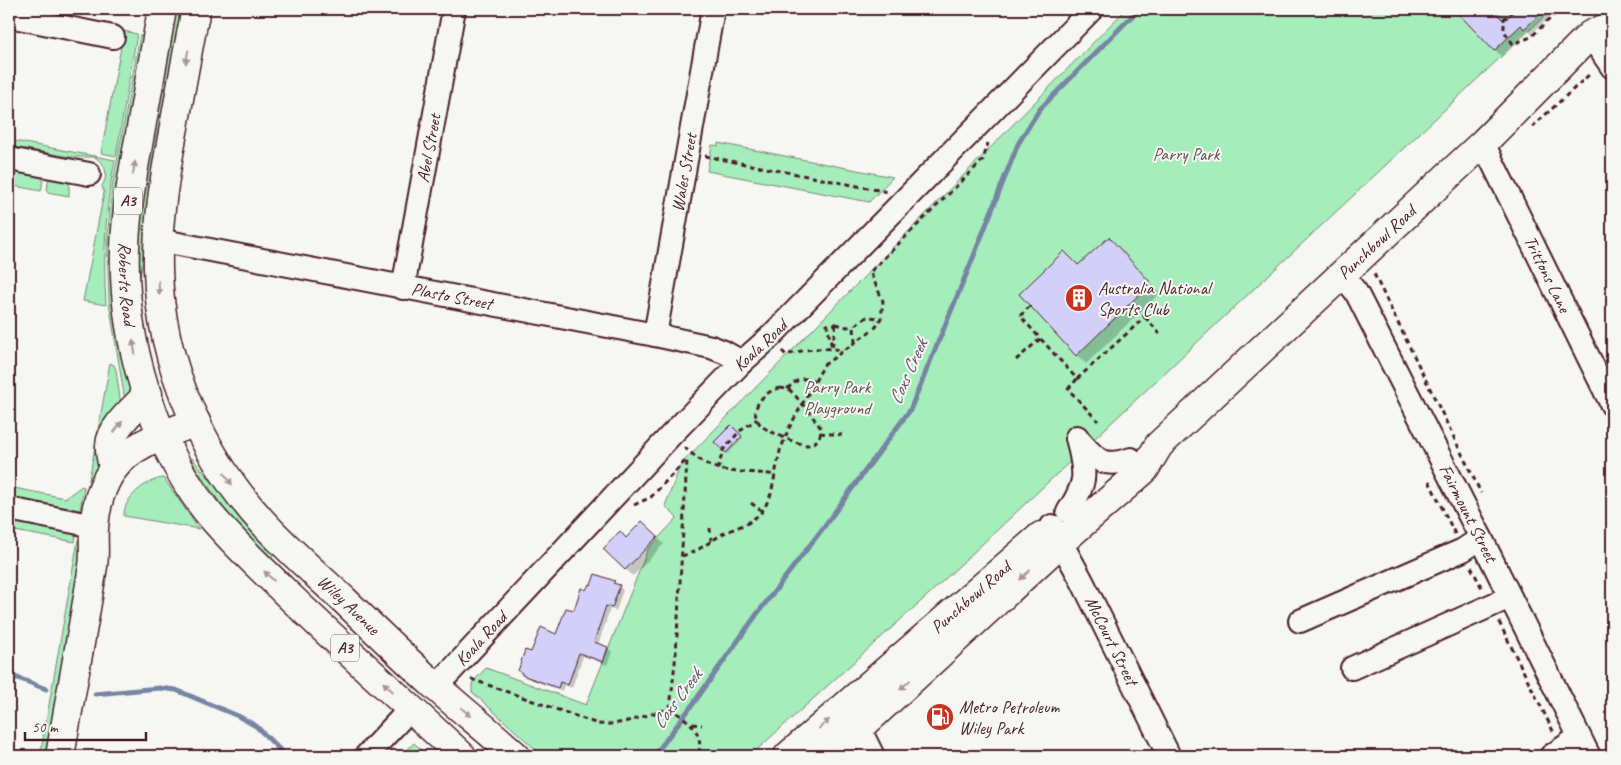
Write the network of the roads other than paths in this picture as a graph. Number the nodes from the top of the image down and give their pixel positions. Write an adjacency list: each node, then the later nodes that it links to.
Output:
1 (162, 9): 19 (main road, Roberts Road / A3, one-way to 1)
2 (196, 9): 14 (main road, Roberts Road / A3, one-way to 14)
3 (454, 9): 16 (street, Abel Street)
4 (713, 9): 17 (street, Wales Street)
5 (1596, 9): 8 (main road)
6 (1081, 12): 18 (street, Koala Road)
7 (9, 16): 9 (street)
8 (1601, 30): 10 (street); 11 (main road, Punchbowl Road)
9 (113, 37)
10 (1612, 67)
11 (1483, 143): 15 (main road, Punchbowl Road); 20 (street, Trittons Lane)
12 (9, 159): 13 (street)
13 (89, 174)
14 (158, 240): 16 (street, Plasto Street); 21 (main road, Roberts Road / A3, one-way to 21)
15 (1342, 275): 23 (main road, Punchbowl Road); 29 (street, Fairmount Street)
16 (403, 288): 17 (street, Plasto Street)
17 (655, 335): 18 (street, Plasto Street)
18 (742, 362): 34 (street, Koala Road)
19 (148, 394): 22 (main road, Roberts Road / A3); 25 (main road, one-way to 19)
20 (1612, 405)
21 (199, 429): 22 (main road); 34 (main road, Wiley Avenue / A3, one-way to 34)
22 (166, 443): 25 (main road); 30 (main road); 35 (main road, Wiley Avenue / A3, one-way to 22)
23 (1159, 445): 24 (main road, Punchbowl Road); 28 (main road, Punchbowl Road)
24 (1131, 459): 28 (main road, Punchbowl Road); 28 (street)
25 (113, 468): 27 (main road)
26 (9, 510): 27 (street)
27 (94, 526): 30 (main road)
28 (1060, 527): 36 (main road, Punchbowl Road, one-way to 36); 42 (main road, Punchbowl Road, one-way to 28); 45 (street, McCourt Street)
29 (1481, 538): 31 (street, Fairmount Street); 32 (street)
30 (94, 563): 38 (main road)
31 (1510, 597): 33 (street); 37 (street, Fairmount Street)
32 (1300, 621)
33 (1352, 668)
34 (436, 687): 41 (main road, Wiley Avenue / A3, one-way to 41)
35 (410, 708): 39 (street); 40 (main road, Wiley Avenue / A3)
36 (859, 728): 43 (main road, Punchbowl Road); 44 (street)
37 (1584, 747): 46 (street)
38 (60, 756)
39 (366, 756)
40 (462, 756)
41 (516, 756)
42 (788, 756)
43 (829, 756)
44 (873, 756)
45 (1169, 756)
46 (1551, 756)

